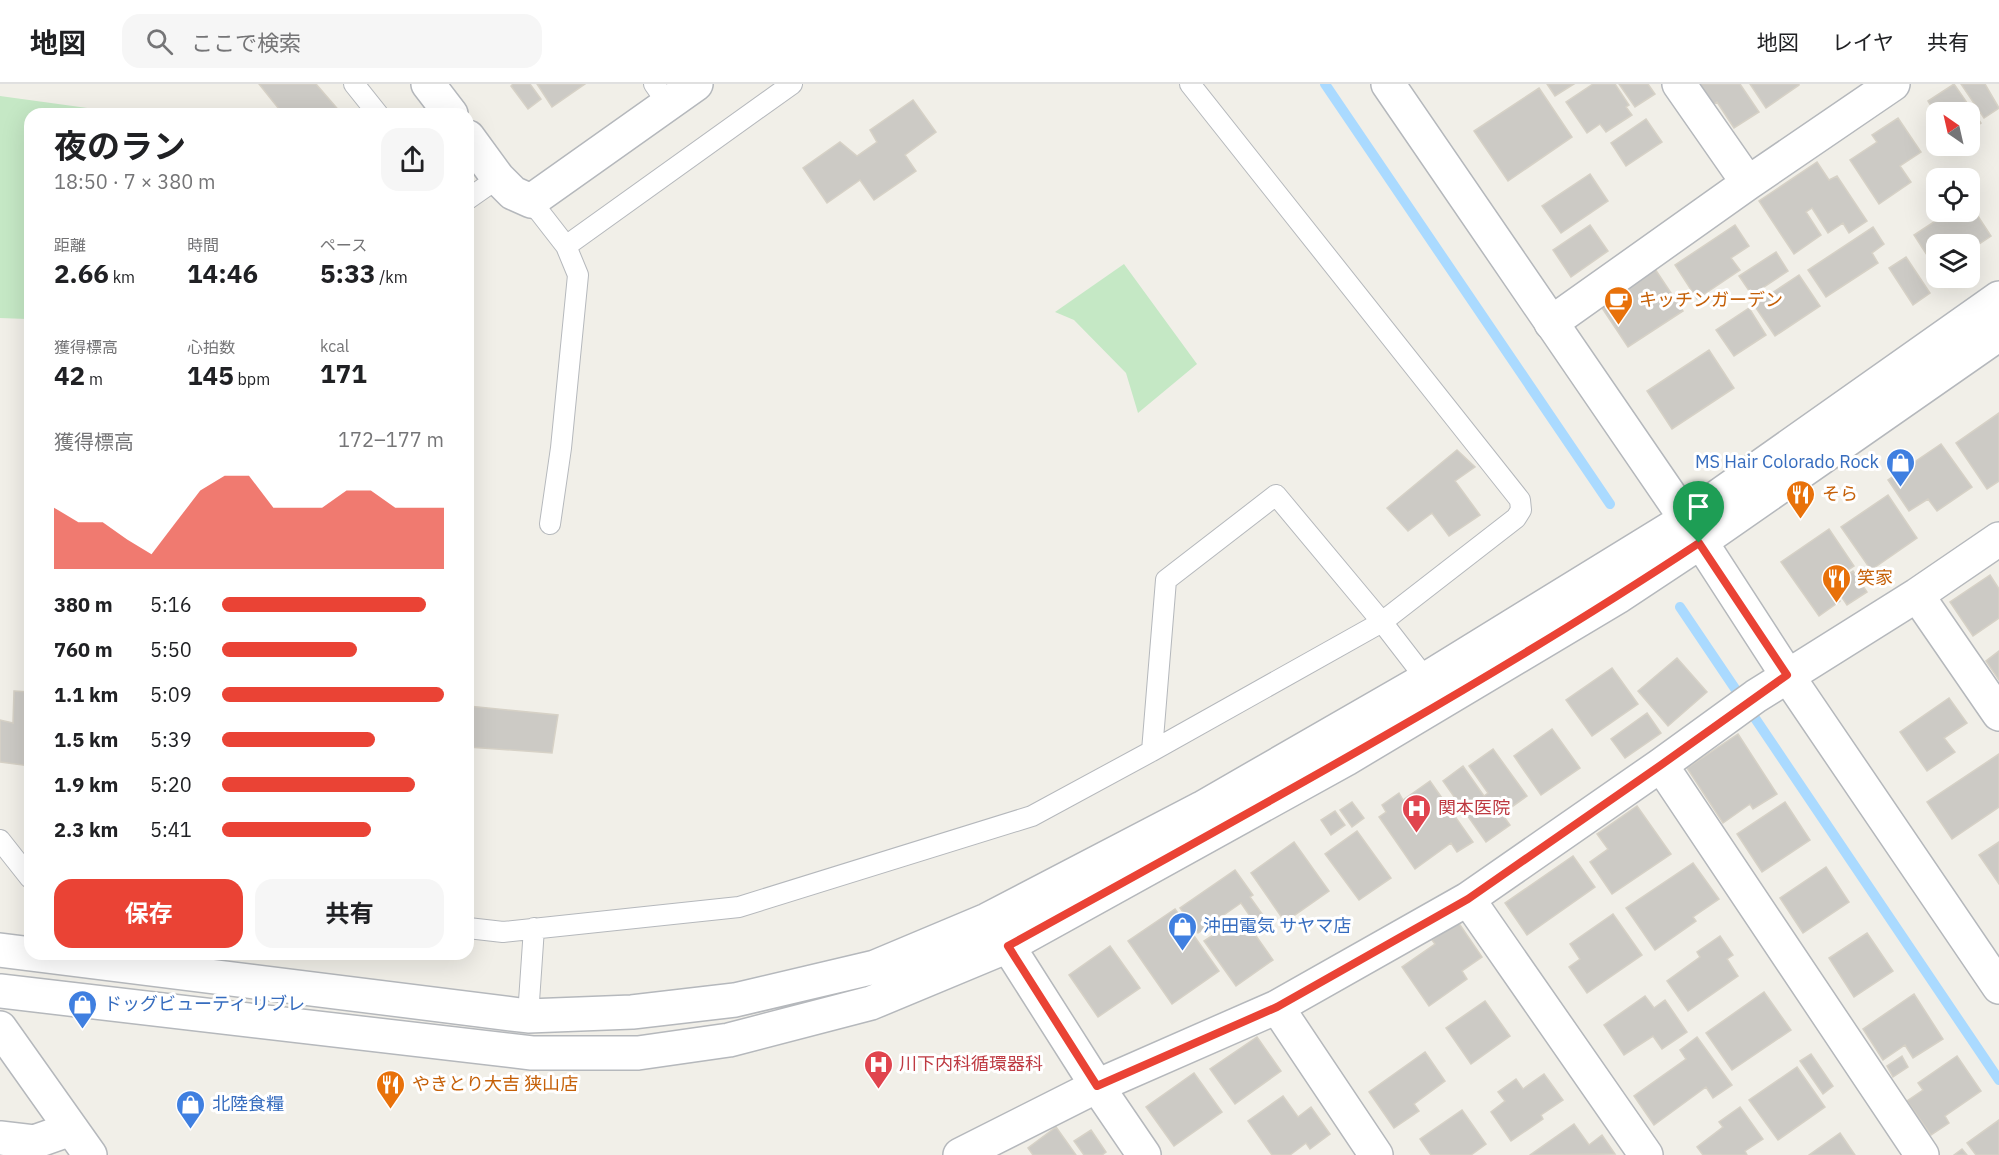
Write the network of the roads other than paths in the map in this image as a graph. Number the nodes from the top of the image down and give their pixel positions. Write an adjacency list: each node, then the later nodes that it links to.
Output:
1 (354, 84): 10 (lane)
2 (428, 84): 11 (street)
3 (696, 84): 9 (street)
4 (792, 84): 17 (lane)
5 (1190, 84): 25 (lane)
6 (1388, 84): 19 (street)
7 (1679, 84): 14 (street)
8 (1893, 84): 14 (street)
9 (661, 94): 16 (street)
10 (373, 108)
11 (446, 108)
12 (474, 145): 13 (street)
13 (498, 178): 15 (lane); 16 (street)
14 (1748, 183): 19 (street)
15 (474, 195)
16 (531, 201): 17 (lane)
17 (566, 246): 21 (lane)
18 (1999, 298): 22 (street)
19 (1551, 323): 22 (street)
20 (1999, 334): 22 (street)
21 (550, 524)
22 (1692, 531): 26 (street); 27 (street); 36 (street)
23 (1999, 539): 24 (street)
24 (1917, 595): 26 (street); 28 (street)
25 (1382, 622): 27 (lane); 29 (lane); 29 (lane)
26 (1787, 675): 30 (street); 40 (street)
27 (1426, 679): 43 (street)
28 (1999, 714)
29 (1152, 752): 34 (lane)
30 (1661, 765): 33 (street); 53 (street)
31 (0, 840): 32 (lane)
32 (24, 870)
33 (1468, 899): 42 (street); 52 (street)
34 (534, 928): 35 (lane); 43 (lane)
35 (474, 929)
36 (1008, 946): 41 (street); 45 (street)
37 (0, 950): 38 (street)
38 (24, 953)
39 (79, 960): 43 (street)
40 (1999, 987)
41 (0, 990)
42 (1277, 1007): 45 (street); 51 (street)
43 (528, 1017)
44 (0, 1028): 46 (street)
45 (1097, 1086): 49 (street); 50 (street)
46 (71, 1129): 47 (street); 48 (street)
47 (0, 1138)
48 (90, 1155)
49 (960, 1155)
50 (1144, 1155)
51 (1376, 1155)
52 (1646, 1155)
53 (1922, 1155)

